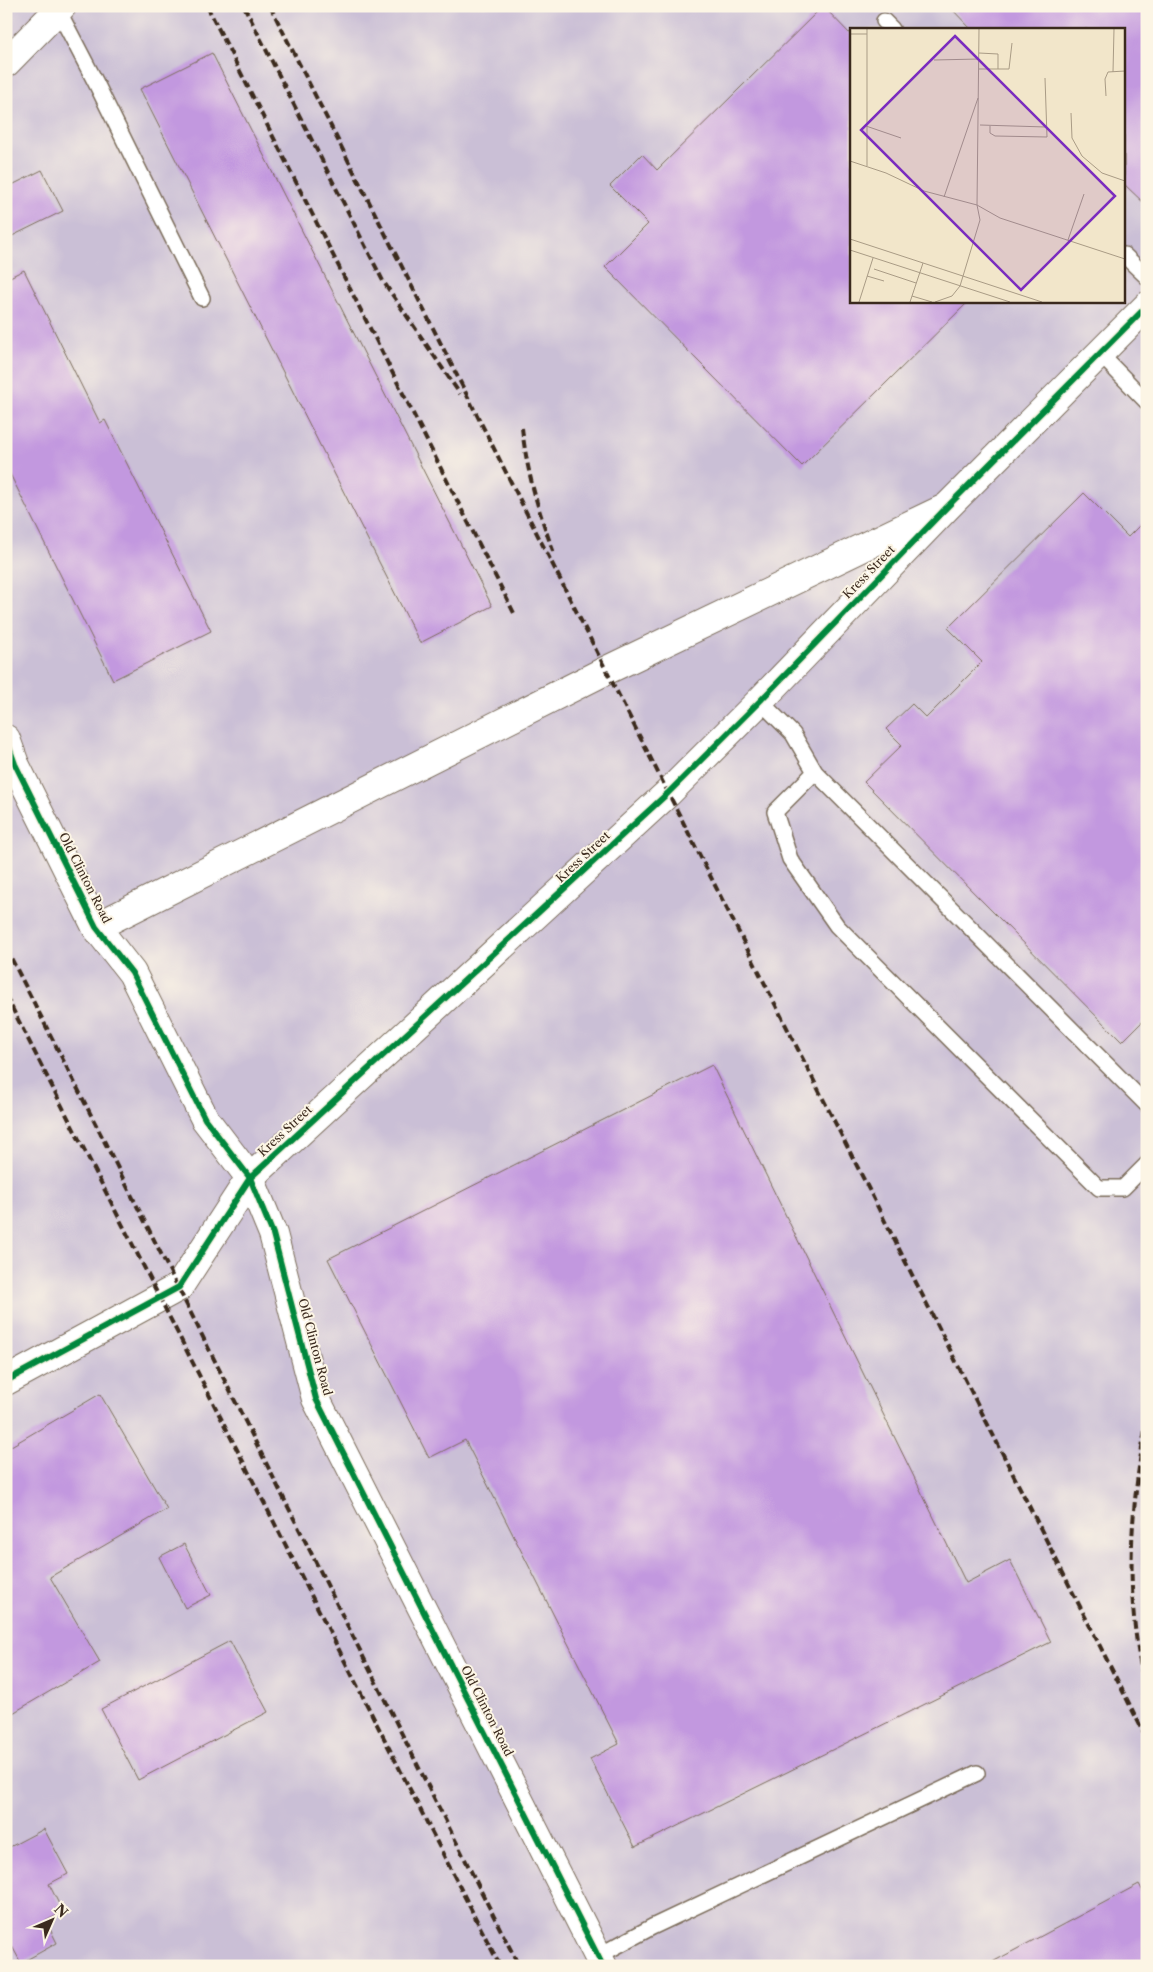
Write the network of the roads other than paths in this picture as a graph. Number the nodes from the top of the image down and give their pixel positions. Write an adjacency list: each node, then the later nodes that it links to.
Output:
1 (60, 8): 2 (street); 5 (lane)
2 (6, 63)
3 (1126, 257): 4 (lane)
4 (1147, 277)
5 (202, 298)
6 (1147, 306): 7 (street, Kress Street)
7 (1100, 354): 8 (lane); 9 (street, Kress Street)
8 (1147, 402)
9 (947, 507): 10 (street, Kress Street); 13 (street, Kress Street)
10 (760, 701): 12 (lane); 16 (street, Kress Street)
11 (6, 739): 13 (street, Old Clinton Road)
12 (815, 772): 14 (lane); 15 (lane)
13 (96, 927): 16 (street, Old Clinton Road)
14 (1147, 1105)
15 (1147, 1164)
16 (250, 1178): 17 (street, Kress Street); 19 (street, Old Clinton Road)
17 (6, 1380)
18 (978, 1773): 19 (lane)
19 (601, 1961)

